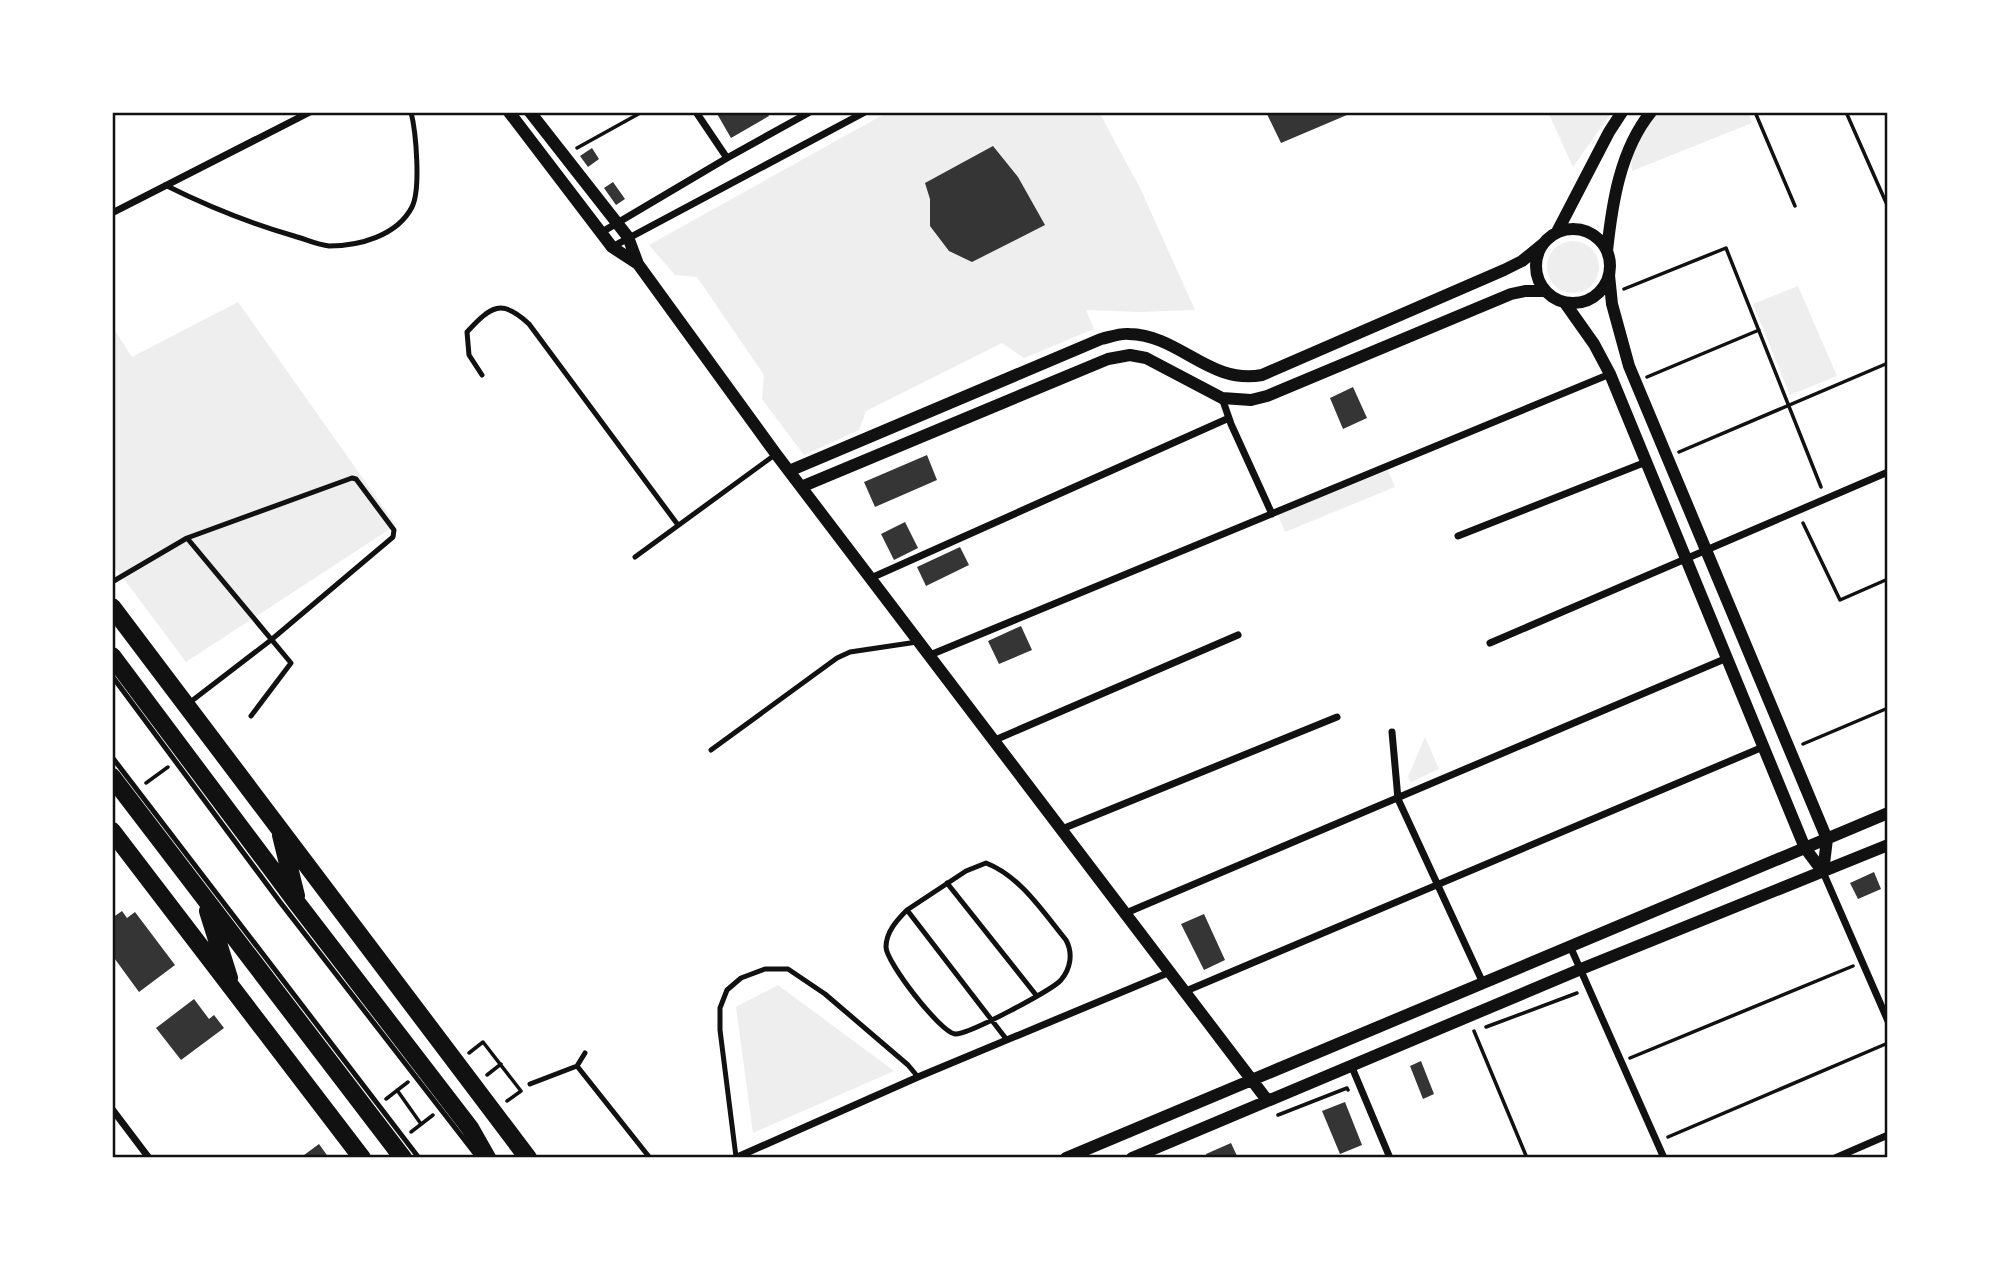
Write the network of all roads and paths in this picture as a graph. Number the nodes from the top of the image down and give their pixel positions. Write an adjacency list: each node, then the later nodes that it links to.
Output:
1 (310, 112): 15 (street)
2 (411, 112): 15 (lane)
3 (509, 112): 20 (street)
4 (530, 112): 13 (street)
5 (642, 112): 13 (path)
6 (696, 112): 14 (street)
7 (810, 112): 14 (street)
8 (865, 112): 22 (street)
9 (1622, 112): 21 (street)
10 (1651, 112): 25 (street)
11 (1755, 112): 16 (path)
12 (1846, 112): 17 (path)
13 (563, 156): 19 (street)
14 (727, 158): 19 (street)
15 (164, 185): 18 (street)
16 (1795, 206)
17 (1888, 207)
18 (112, 213)
19 (616, 224): 20 (street); 22 (street)
20 (602, 232): 24 (street)
21 (1557, 232): 23 (street); 25 (street)
22 (628, 237): 24 (street); 26 (street)
23 (1543, 244): 28 (street); 42 (street)
24 (612, 247): 26 (street)
25 (1607, 251): 27 (street)
26 (638, 264): 39 (street)
27 (1609, 275): 29 (street); 30 (street)
28 (1544, 291): 30 (street); 36 (street)
29 (1611, 294): 31 (path); 35 (street)
30 (1565, 303): 33 (street)
31 (1759, 330): 35 (path); 37 (path)
32 (1888, 363): 37 (path)
33 (1610, 374): 41 (street); 47 (street)
34 (482, 375): 48 (lane)
35 (1636, 382): 40 (street)
36 (1222, 398): 38 (street); 44 (street)
37 (1789, 405): 40 (path); 45 (path)
38 (1229, 418): 47 (street); 54 (street)
39 (776, 454): 42 (street); 48 (lane)
40 (1667, 457): 51 (street)
41 (1646, 462): 49 (street); 53 (street)
42 (789, 471): 44 (street)
43 (1888, 472): 45 (street)
44 (802, 487): 54 (street)
45 (1826, 499): 46 (street)
46 (1797, 511): 51 (street); 55 (path)
47 (1272, 514): 62 (street)
48 (678, 525): 52 (lane)
49 (1458, 536)
50 (187, 538): 56 (lane); 59 (lane); 59 (lane)
51 (1706, 550): 53 (street); 73 (street)
52 (635, 557)
53 (1686, 559): 61 (street); 64 (street)
54 (871, 578): 60 (street)
55 (1888, 579)
56 (112, 582)
57 (112, 607): 66 (main road)
58 (1237, 635): 71 (street)
59 (271, 640): 66 (lane); 68 (lane)
60 (920, 642): 62 (street); 74 (lane)
61 (1490, 643)
62 (930, 655): 71 (street)
63 (112, 656): 91 (main road)
64 (1727, 658): 72 (street); 79 (street)
65 (112, 676): 76 (lane)
66 (186, 705): 81 (main road)
67 (1888, 708): 73 (path)
68 (251, 716)
69 (1337, 717): 82 (street)
70 (1392, 732): 79 (street)
71 (995, 740): 82 (street)
72 (1763, 747): 86 (street); 89 (street)
73 (1790, 749): 84 (street)
74 (711, 750)
75 (112, 757): 78 (lane)
76 (176, 761): 78 (path); 115 (lane)
77 (112, 777): 90 (main road)
78 (137, 790): 123 (lane)
79 (1398, 799): 89 (street); 93 (street)
80 (1888, 813): 84 (street)
81 (279, 828): 91 (main road); 135 (main road)
82 (1062, 829): 93 (street)
83 (112, 831): 99 (main road)
84 (1827, 839): 86 (street); 87 (street)
85 (1888, 845): 87 (street)
86 (1805, 848): 87 (street); 94 (street)
87 (1823, 872): 95 (street); 96 (street)
88 (947, 883): 92 (lane); 102 (lane); 102 (lane)
89 (1436, 886): 98 (street); 100 (street)
90 (204, 898): 99 (main road); 131 (main road)
91 (297, 903): 134 (main road)
92 (907, 910): 104 (lane); 104 (lane)
93 (1126, 913): 97 (street)
94 (1570, 946): 96 (street); 98 (street)
95 (1862, 962): 105 (street); 112 (path)
96 (1581, 969): 103 (street); 112 (street)
97 (1171, 971): 100 (street); 108 (street)
98 (1483, 983): 117 (street)
99 (234, 991): 130 (main road)
100 (1186, 991): 117 (street)
101 (1581, 992): 106 (path)
102 (1036, 995): 104 (lane)
103 (1469, 1017): 106 (path); 113 (street)
104 (993, 1020): 108 (lane)
105 (1888, 1021)
106 (1474, 1032): 107 (path); 141 (path)
107 (1463, 1036)
108 (1007, 1040): 116 (street)
109 (483, 1042): 120 (path)
110 (1888, 1043): 128 (path)
111 (585, 1053): 114 (lane)
112 (1622, 1061): 128 (street)
113 (1351, 1065): 121 (street); 140 (street)
114 (578, 1066): 118 (lane); 136 (lane)
115 (415, 1077): 119 (path); 133 (lane)
116 (918, 1077): 137 (street); 137 (lane)
117 (1252, 1079): 121 (street); 138 (street)
118 (530, 1084)
119 (397, 1090): 123 (path); 126 (path)
120 (521, 1091)
121 (1267, 1100): 139 (street)
122 (1352, 1100): 125 (path)
123 (378, 1105): 132 (lane)
124 (112, 1109): 129 (street)
125 (1270, 1118)
126 (421, 1124)
127 (1888, 1135): 143 (street)
128 (1657, 1142): 142 (street)
129 (149, 1158)
130 (362, 1158)
131 (404, 1158)
132 (419, 1158)
133 (479, 1158)
134 (487, 1158)
135 (528, 1158)
136 (650, 1158)
137 (736, 1158)
138 (1067, 1158)
139 (1132, 1158)
140 (1390, 1158)
141 (1527, 1158)
142 (1664, 1158)
143 (1835, 1158)

